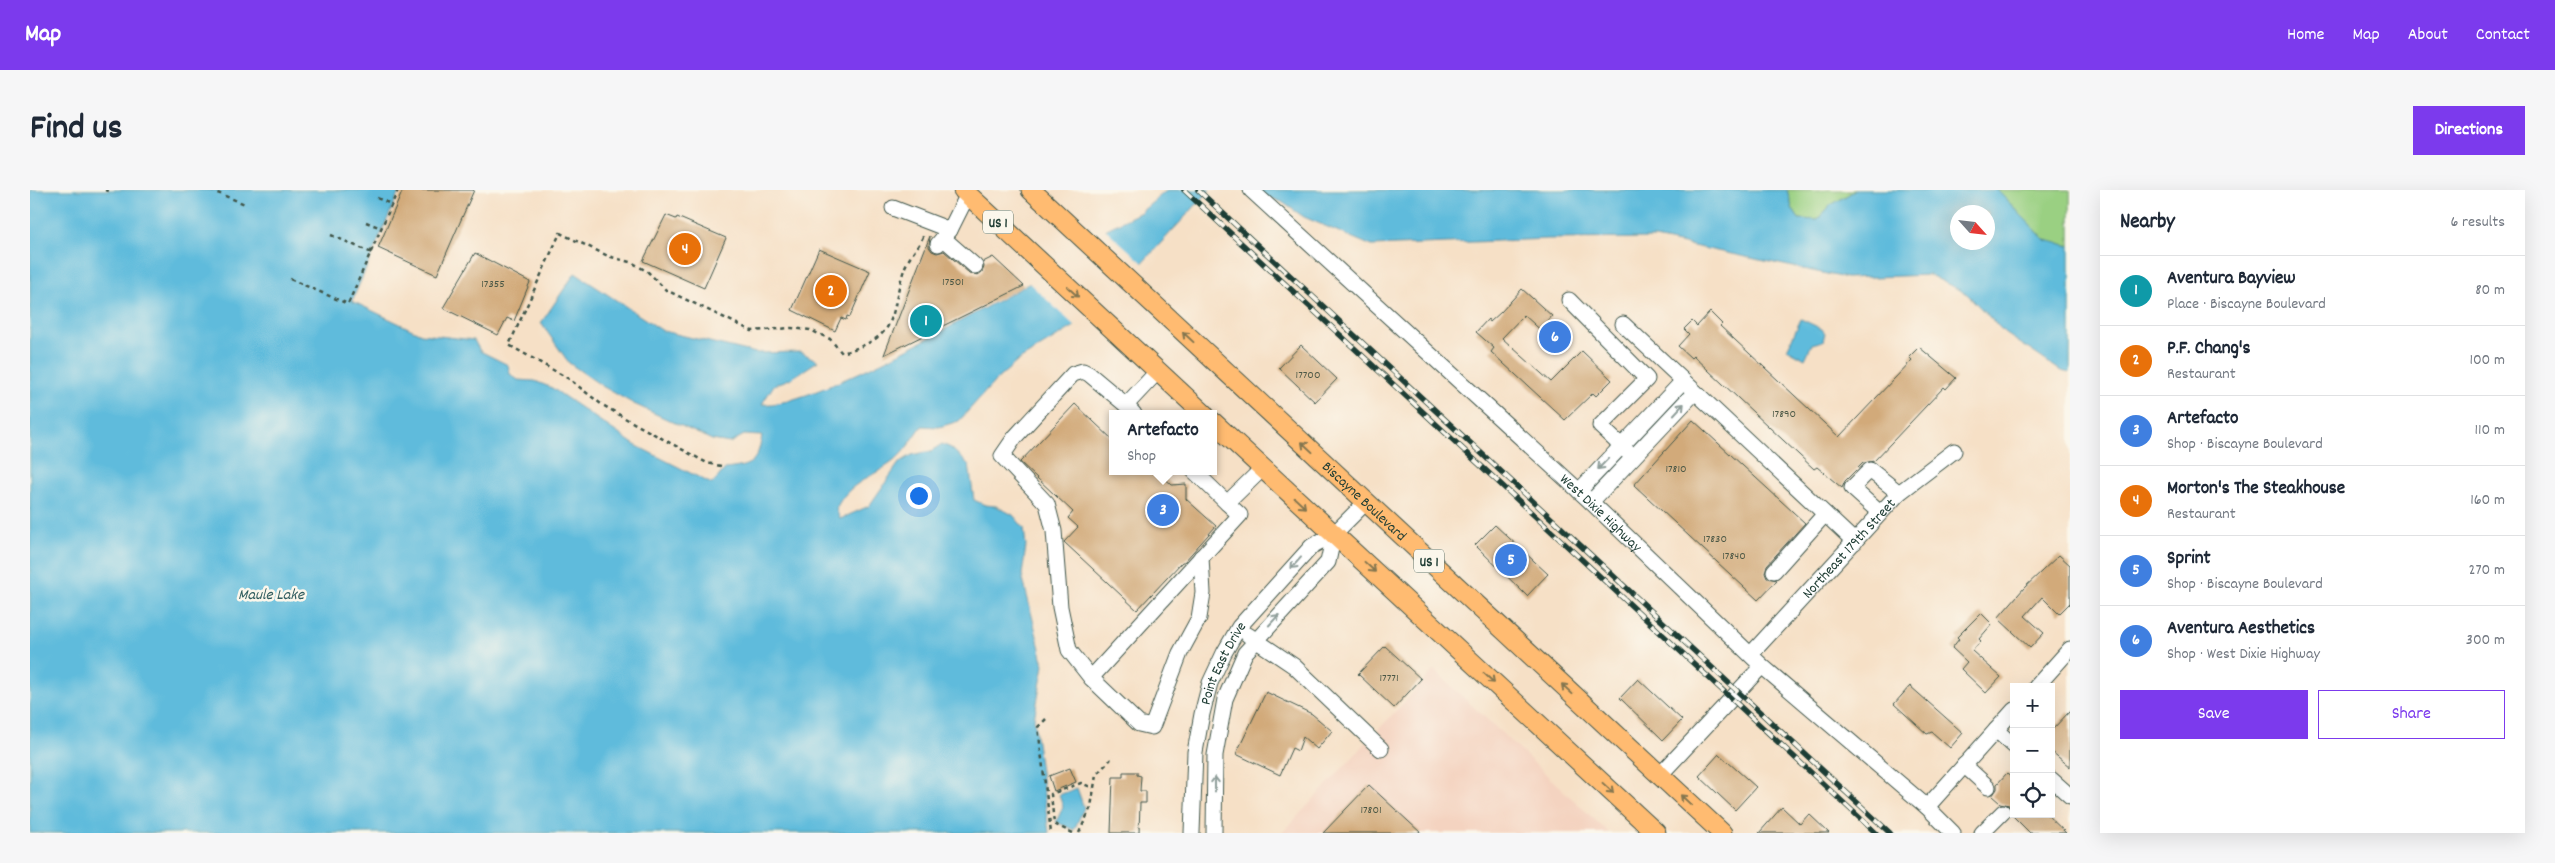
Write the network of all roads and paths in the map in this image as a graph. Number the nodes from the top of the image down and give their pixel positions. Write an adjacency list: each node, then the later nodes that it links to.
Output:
1 (210, 190): 5 (path)
2 (398, 190): 9 (path)
3 (1031, 190): 37 (main road, Biscayne Boulevard / US 1, one-way to 3)
4 (1251, 190): 35 (street, West Dixie Highway)
5 (215, 191): 8 (path)
6 (966, 192): 15 (street); 21 (main road, US 1, one-way to 21)
7 (377, 198): 9 (path)
8 (245, 204)
9 (392, 205): 12 (path)
10 (893, 208): 15 (street)
11 (366, 222): 12 (path)
12 (382, 228): 16 (path)
13 (925, 233): 32 (path)
14 (332, 235): 16 (path)
15 (944, 237): 17 (street)
16 (372, 253): 18 (path)
17 (975, 266)
18 (290, 279)
19 (1569, 300): 29 (street)
20 (1623, 324): 22 (street)
21 (1158, 372): 24 (street); 25 (main road, US 1)
22 (1683, 381): 23 (street); 26 (street)
23 (1695, 392): 28 (street, one-way to 23); 40 (street)
24 (1130, 410): 51 (street)
25 (1200, 410)
26 (1644, 421): 28 (street); 29 (street)
27 (1217, 426): 33 (main road)
28 (1657, 433): 31 (street)
29 (1620, 446): 31 (street); 35 (street, one-way to 35)
30 (1954, 450): 36 (street, Northeast 179th Street)
31 (1633, 457): 38 (street)
32 (721, 466)
33 (1263, 468): 39 (street); 42 (main road, one-way to 42)
34 (1198, 475): 39 (street)
35 (1578, 491): 38 (street, West Dixie Highway)
36 (1899, 493): 41 (street, Northeast 179th Street); 41 (street)
37 (1366, 502): 42 (street, Point East Drive); 60 (main road, Biscayne Boulevard / US 1, one-way to 37)
38 (1591, 502): 49 (street, West Dixie Highway)
39 (1227, 503): 44 (street)
40 (1825, 514): 43 (street); 45 (street)
41 (1880, 514): 43 (street, Northeast 179th Street)
42 (1334, 534): 46 (street, Point East Drive, one-way to 46); 47 (street, Point East Drive, one-way to 42); 72 (main road, one-way to 72)
43 (1855, 542): 49 (street, Northeast 179th Street)
44 (1201, 557): 51 (street); 51 (street)
45 (1774, 571)
46 (1239, 627): 47 (street); 70 (street, Point East Drive)
47 (1255, 641): 57 (street); 71 (street, Point East Drive, one-way to 47)
48 (2070, 649): 52 (street)
49 (1751, 654): 50 (street, West Dixie Highway)
50 (1762, 666): 60 (street); 65 (street, West Dixie Highway)
51 (1091, 678)
52 (2040, 683)
53 (2010, 714): 55 (street)
54 (1046, 719): 67 (path)
55 (1996, 730): 56 (street); 59 (street)
56 (2010, 742)
57 (1381, 749)
58 (1110, 758): 63 (path)
59 (1964, 765): 62 (street); 65 (street)
60 (1660, 775): 73 (main road, Biscayne Boulevard / US 1, one-way to 60)
61 (2055, 783): 64 (street)
62 (1988, 787)
63 (1093, 788): 68 (path); 69 (path)
64 (2070, 796)
65 (1927, 807): 74 (street, West Dixie Highway)
66 (2002, 812): 75 (street)
67 (1051, 833)
68 (1073, 833)
69 (1079, 833)
70 (1192, 833)
71 (1214, 833)
72 (1656, 833)
73 (1722, 833)
74 (1953, 833)
75 (1982, 833)

